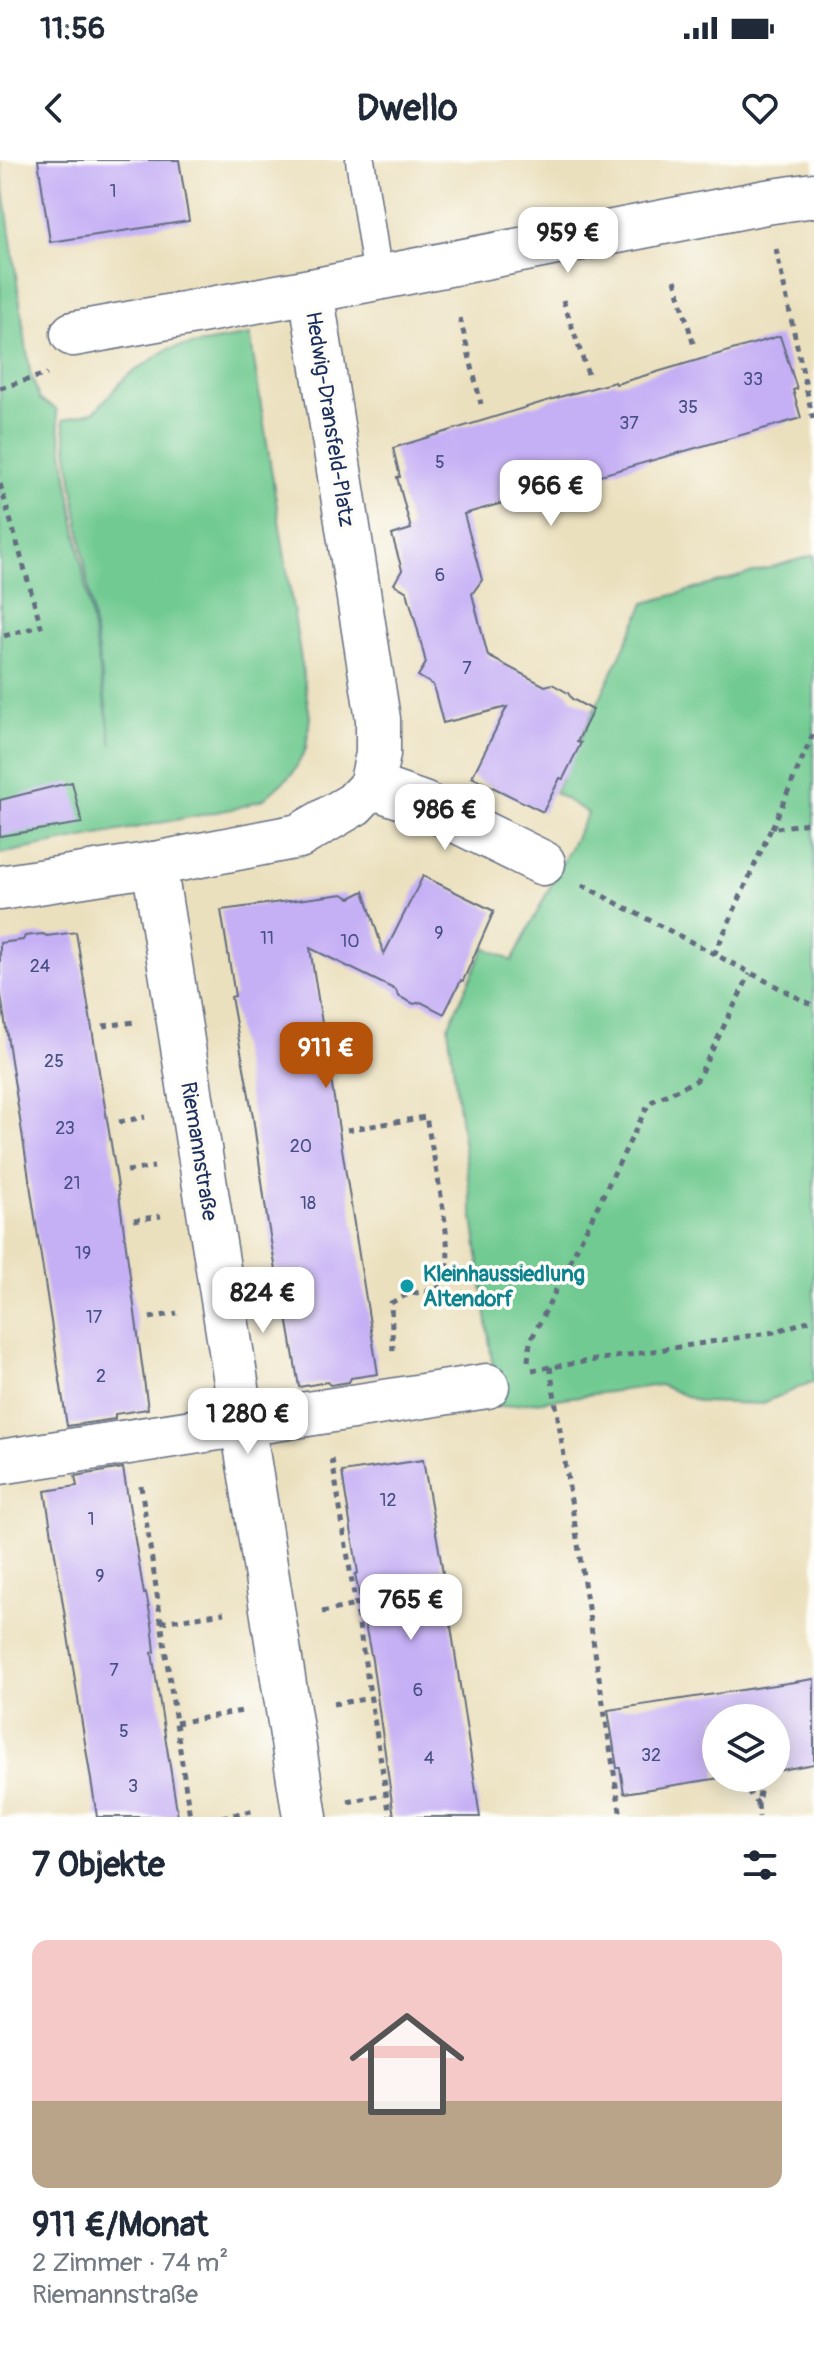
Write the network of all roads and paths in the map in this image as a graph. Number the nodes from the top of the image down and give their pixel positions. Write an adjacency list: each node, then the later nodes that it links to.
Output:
1 (360, 160): 4 (lane)
2 (814, 195): 3 (street)
3 (766, 202): 4 (street); 13 (path)
4 (378, 277): 6 (street)
5 (675, 280): 10 (path)
6 (311, 291): 9 (street, Hedwig-Dransfeld-Platz); 17 (street, Hedwig-Dransfeld-Platz)
7 (563, 300): 11 (path)
8 (460, 318): 12 (path)
9 (73, 334)
10 (694, 346)
11 (589, 377)
12 (481, 404)
13 (814, 424)
14 (0, 484): 15 (path)
15 (0, 637)
16 (814, 732): 19 (path)
17 (371, 786): 20 (street); 21 (street)
18 (814, 822): 19 (path)
19 (771, 829): 23 (path)
20 (543, 863): 23 (path)
21 (154, 864): 22 (street); 32 (street, Riemannstraße)
22 (0, 888)
23 (714, 955): 24 (path)
24 (750, 974): 25 (path); 28 (path)
25 (814, 1006)
26 (347, 1130): 30 (path)
27 (814, 1319): 45 (path)
28 (527, 1370)
29 (487, 1386): 30 (street)
30 (393, 1400): 31 (street)
31 (324, 1410): 32 (street); 44 (path)
32 (243, 1423): 33 (street); 43 (street, Riemannstraße)
33 (134, 1442): 34 (street); 36 (path)
34 (0, 1462)
35 (237, 1610): 36 (path)
36 (161, 1622): 38 (path)
37 (252, 1709): 38 (path)
38 (176, 1723): 42 (path)
39 (749, 1792): 41 (path)
40 (760, 1792): 41 (path)
41 (758, 1804): 46 (path)
42 (190, 1817)
43 (305, 1817)
44 (390, 1817)
45 (621, 1817)
46 (759, 1817)

